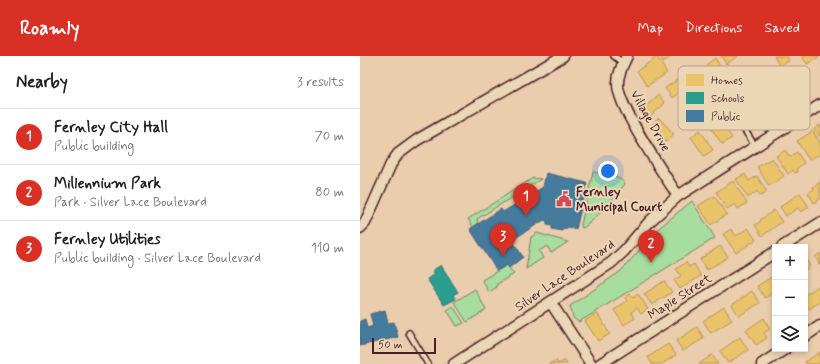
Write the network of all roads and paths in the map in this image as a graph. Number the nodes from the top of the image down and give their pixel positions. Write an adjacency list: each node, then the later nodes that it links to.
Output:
1 (563, 56): 11 (street)
2 (614, 56): 3 (lane)
3 (625, 60): 9 (street, Village Drive)
4 (820, 105): 5 (street, Silver Lace Boulevard)
5 (810, 111)
6 (745, 130): 8 (lane)
7 (780, 130): 8 (street, Silver Lace Boulevard)
8 (755, 146): 9 (street, Silver Lace Boulevard)
9 (678, 196): 14 (street, Silver Lace Boulevard)
10 (820, 223): 12 (street)
11 (360, 228)
12 (787, 244)
13 (772, 254): 22 (street, Maple Street)
14 (551, 303): 20 (street, Silver Lace Boulevard); 21 (street)
15 (820, 326): 17 (street)
16 (409, 333): 19 (lane)
17 (808, 334)
18 (780, 352): 23 (street)
19 (428, 364)
20 (454, 364)
21 (591, 364)
22 (600, 364)
23 (762, 364)

